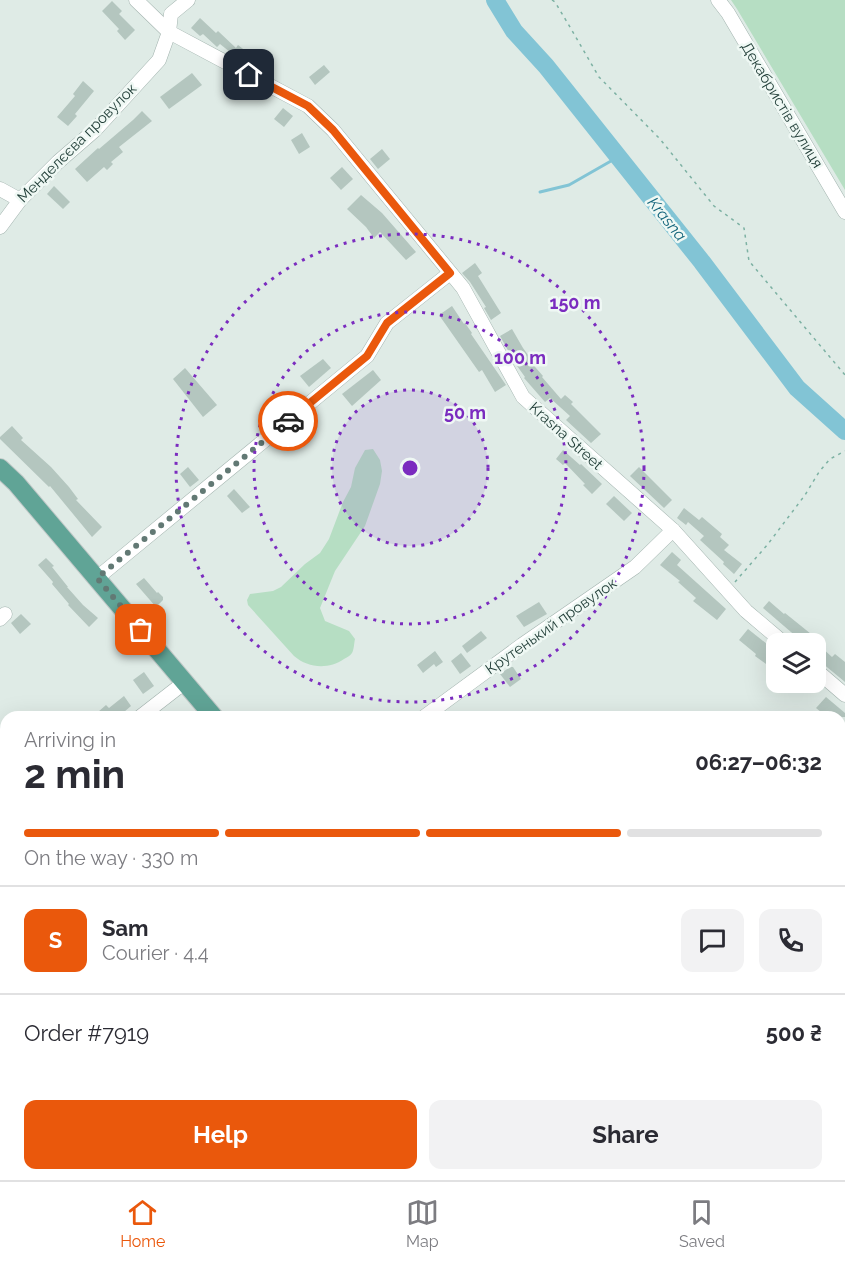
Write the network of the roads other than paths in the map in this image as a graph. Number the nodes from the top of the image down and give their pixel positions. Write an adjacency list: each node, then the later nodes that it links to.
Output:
1 (136, 0): 4 (street, Krasna Street)
2 (188, 0): 4 (street, Менделєєва провулок)
3 (718, 0): 7 (street, Декабристів вулиця)
4 (169, 32): 6 (street, Менделєєва провулок); 9 (street, Krasna Street)
5 (0, 189): 6 (street)
6 (20, 200): 8 (street, Менделєєва провулок)
7 (845, 212)
8 (0, 227)
9 (450, 273): 11 (street, Krasna Street); 12 (street)
10 (0, 468): 12 (main road)
11 (673, 530): 13 (street, Krasna Street); 19 (street, Крутенький провулок)
12 (97, 578): 15 (main road)
13 (772, 633)
14 (826, 679): 16 (street)
15 (185, 682): 17 (street); 18 (main road)
16 (845, 695)
17 (148, 711)
18 (209, 711)
19 (432, 711)

